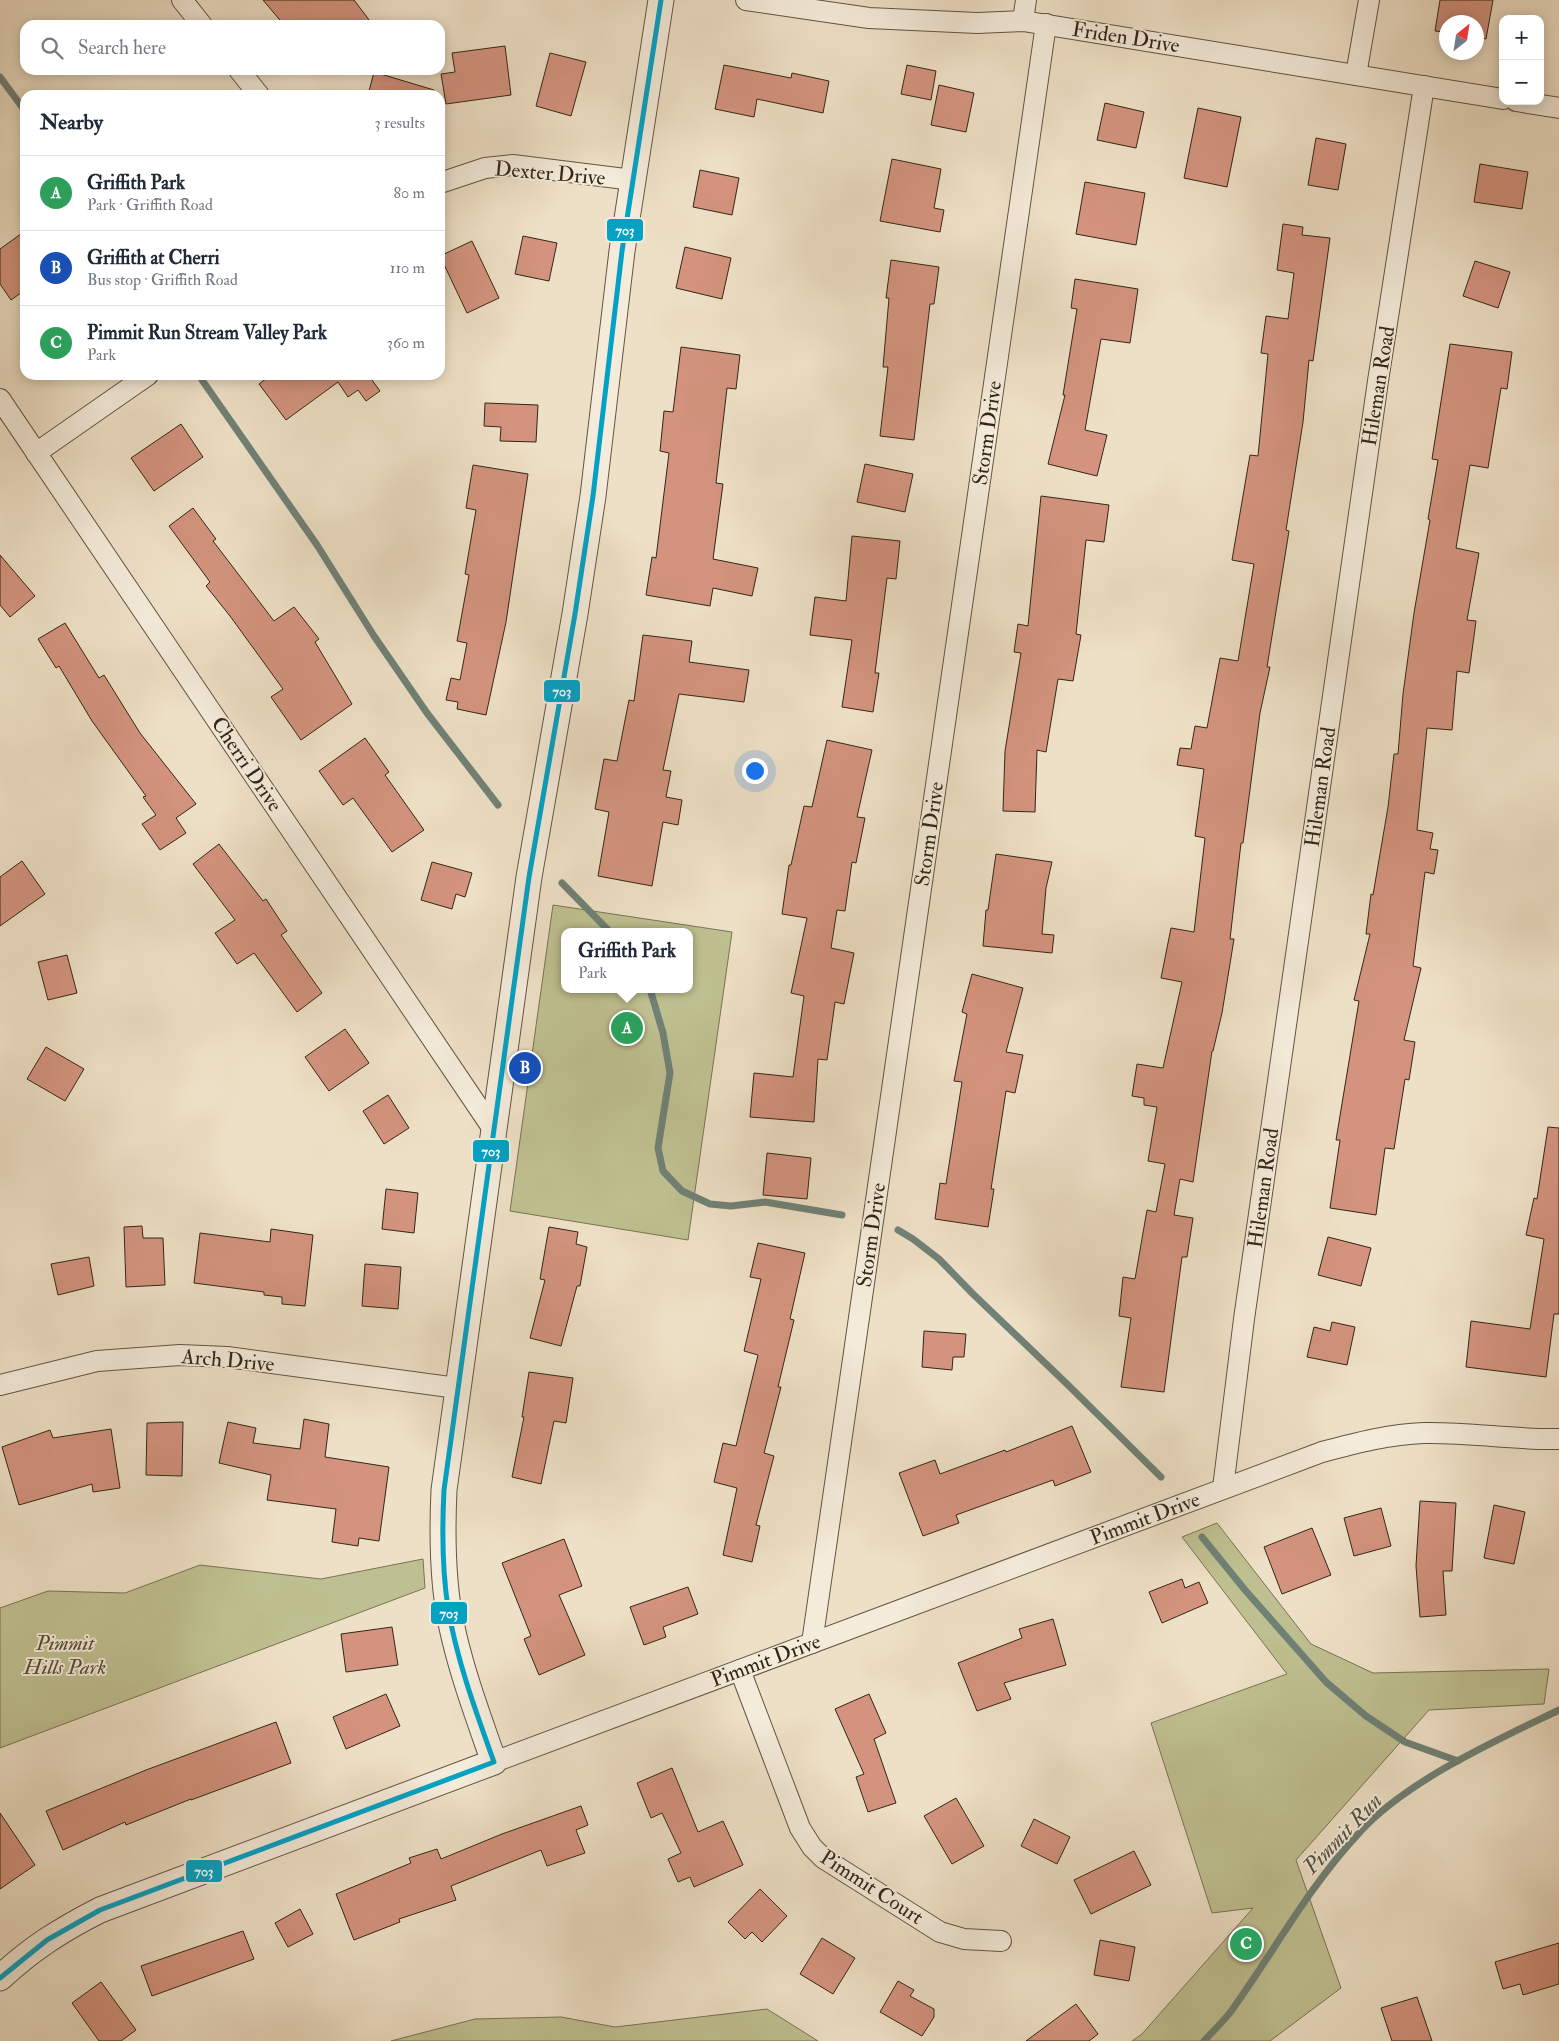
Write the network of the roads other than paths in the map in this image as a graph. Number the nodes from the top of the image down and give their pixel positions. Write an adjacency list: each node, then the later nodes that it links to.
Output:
1 (182, 0): 6 (street)
2 (661, 0): 16 (street)
3 (746, 0): 7 (street, Friden Drive)
4 (1026, 0): 7 (street)
5 (1368, 0): 10 (street)
6 (198, 20)
7 (1023, 21): 8 (street, Friden Drive)
8 (1046, 24): 10 (street, Friden Drive); 26 (street, Storm Drive)
9 (243, 75): 12 (street)
10 (1356, 75): 11 (street, Friden Drive)
11 (1424, 86): 13 (street, Friden Drive); 25 (street, Hileman Road)
12 (255, 90)
13 (1499, 98)
14 (1541, 105): 15 (street)
15 (1559, 108)
16 (633, 180): 17 (street, Dexter Drive); 21 (street)
17 (445, 181)
18 (141, 380): 20 (street)
19 (0, 399): 20 (street, Cherri Drive)
20 (36, 453): 21 (street, Cherri Drive)
21 (493, 1129): 23 (street)
22 (0, 1386): 23 (street, Arch Drive)
23 (457, 1388): 28 (street)
24 (1559, 1439): 25 (street, Pimmit Drive)
25 (1223, 1488): 26 (street, Pimmit Drive)
26 (812, 1643): 27 (street, Pimmit Drive)
27 (740, 1670): 28 (street, Pimmit Drive); 29 (street, Pimmit Court)
28 (494, 1762): 30 (street, Pimmit Drive)
29 (1001, 1941)
30 (0, 1978)

